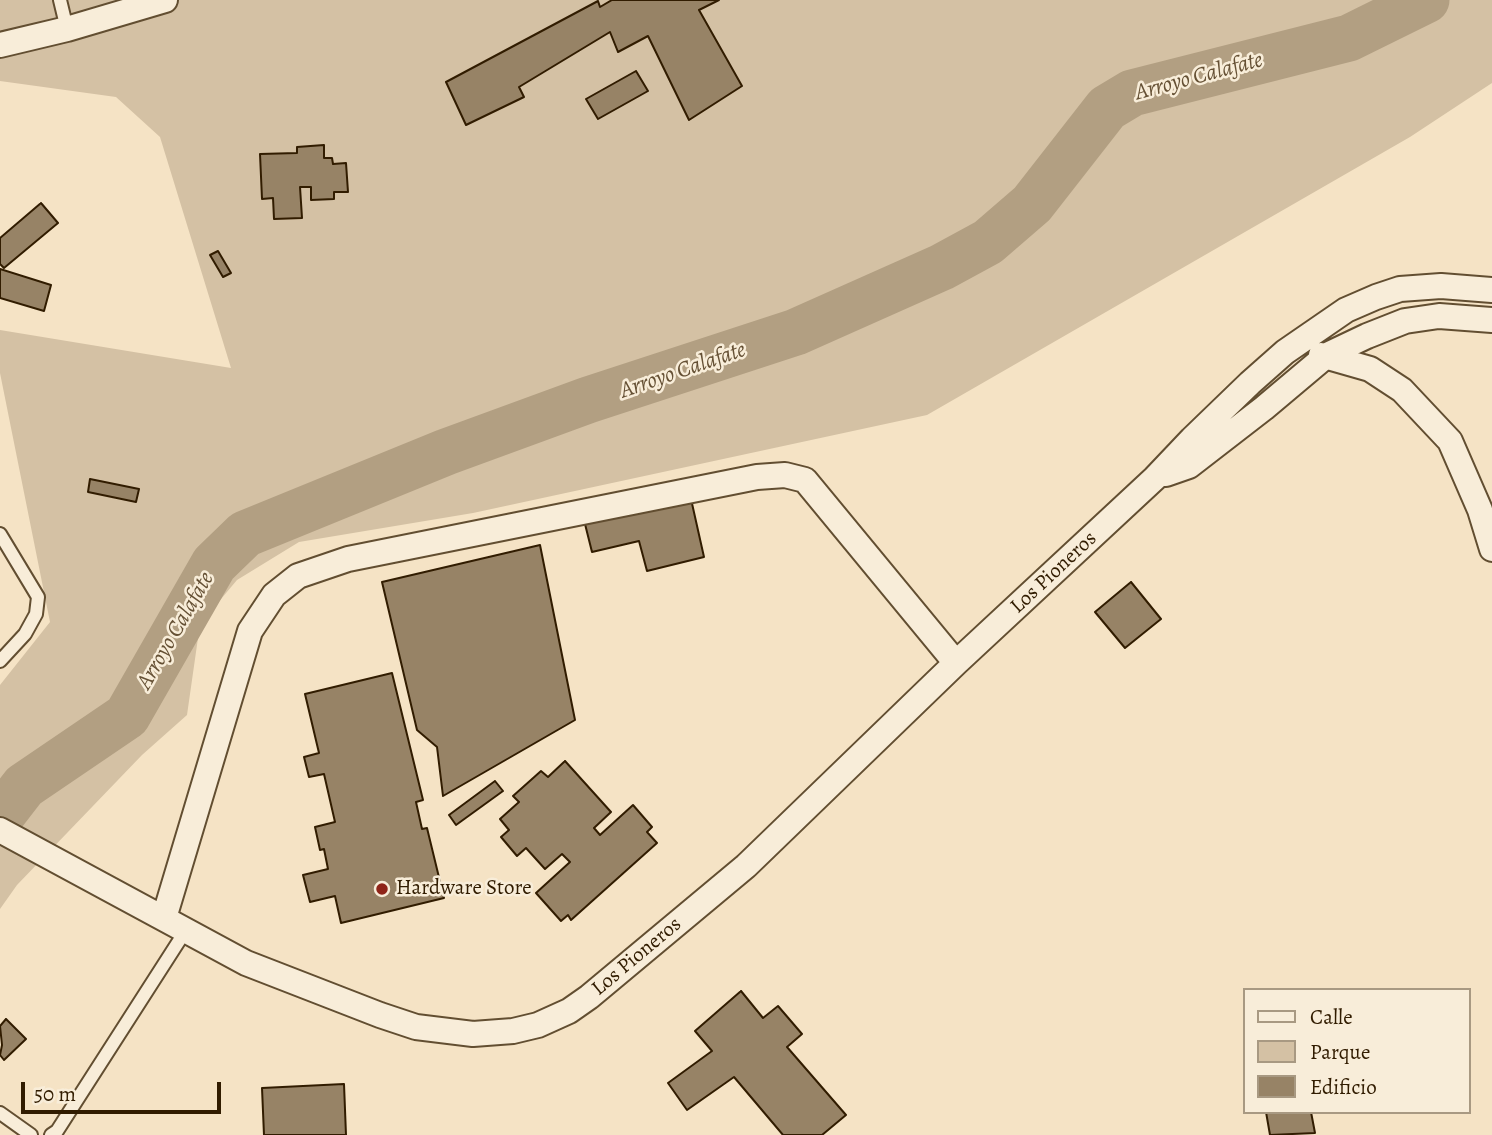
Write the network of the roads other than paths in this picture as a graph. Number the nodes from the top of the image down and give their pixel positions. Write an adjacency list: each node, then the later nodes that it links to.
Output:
1 (60, 0): 3 (lane)
2 (165, 0): 3 (street)
3 (67, 29): 4 (street)
4 (0, 45)
5 (1492, 290): 7 (street, Los Pioneros)
6 (1492, 320): 8 (street, Los Pioneros)
7 (1286, 352): 8 (street); 9 (street, Los Pioneros)
8 (1327, 355): 9 (street, Los Pioneros); 11 (street)
9 (1155, 478): 13 (street, Los Pioneros)
10 (0, 534): 12 (lane)
11 (1492, 549)
12 (0, 661)
13 (956, 663): 15 (street, Los Pioneros); 15 (street)
14 (0, 830): 15 (street, Los Pioneros)
15 (175, 924): 18 (lane)
16 (0, 1113): 17 (lane)
17 (31, 1135)
18 (51, 1135)

